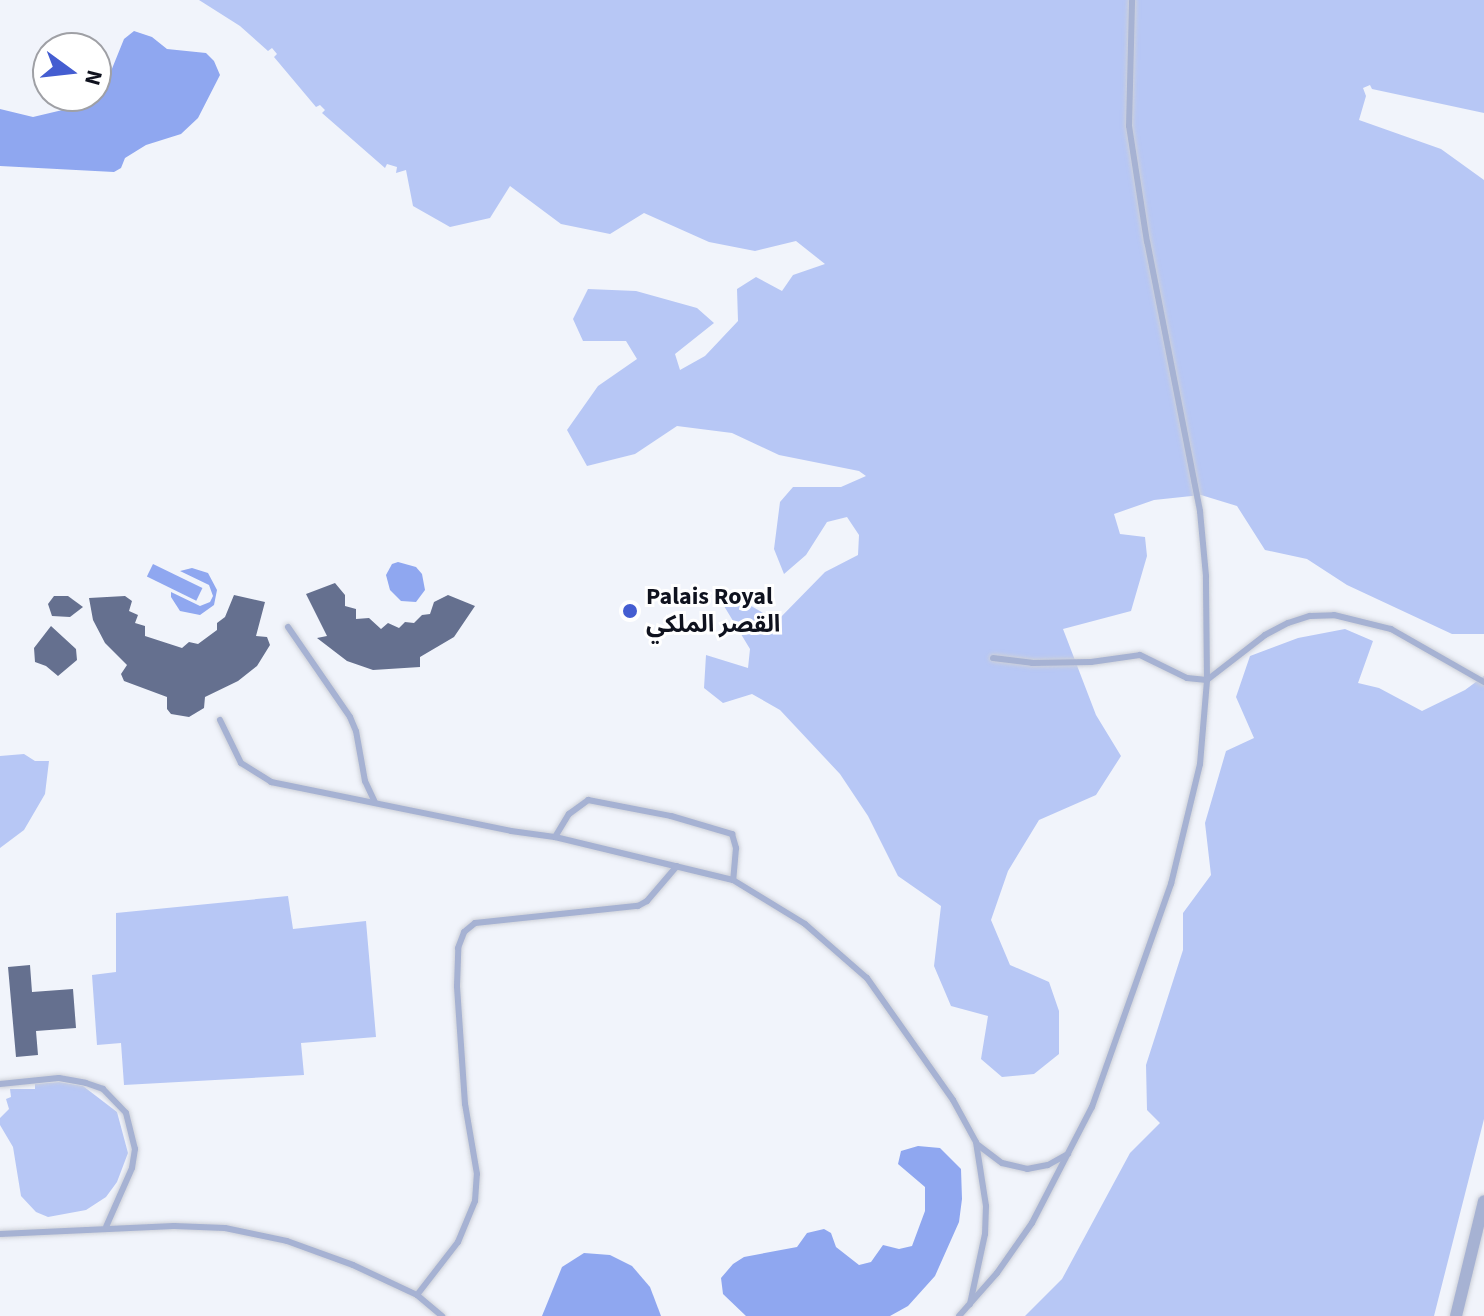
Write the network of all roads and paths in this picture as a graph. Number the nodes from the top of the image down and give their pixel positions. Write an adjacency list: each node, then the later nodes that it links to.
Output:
1 (1132, 0): 4 (lane)
2 (288, 627): 7 (lane)
3 (993, 658): 4 (lane)
4 (1207, 680): 5 (lane); 13 (lane)
5 (1484, 682)
6 (220, 720): 7 (lane)
7 (375, 802): 8 (lane)
8 (555, 837): 9 (lane); 10 (lane)
9 (677, 866): 10 (lane); 17 (lane)
10 (733, 880): 12 (lane)
11 (0, 1084): 15 (lane)
12 (976, 1142): 13 (lane); 18 (lane)
13 (1071, 1152): 18 (lane)
14 (1484, 1201): 21 (street)
15 (106, 1227): 16 (lane); 17 (lane)
16 (0, 1234)
17 (417, 1295): 19 (lane)
18 (970, 1304): 20 (lane)
19 (442, 1316)
20 (959, 1316)
21 (1456, 1316)

